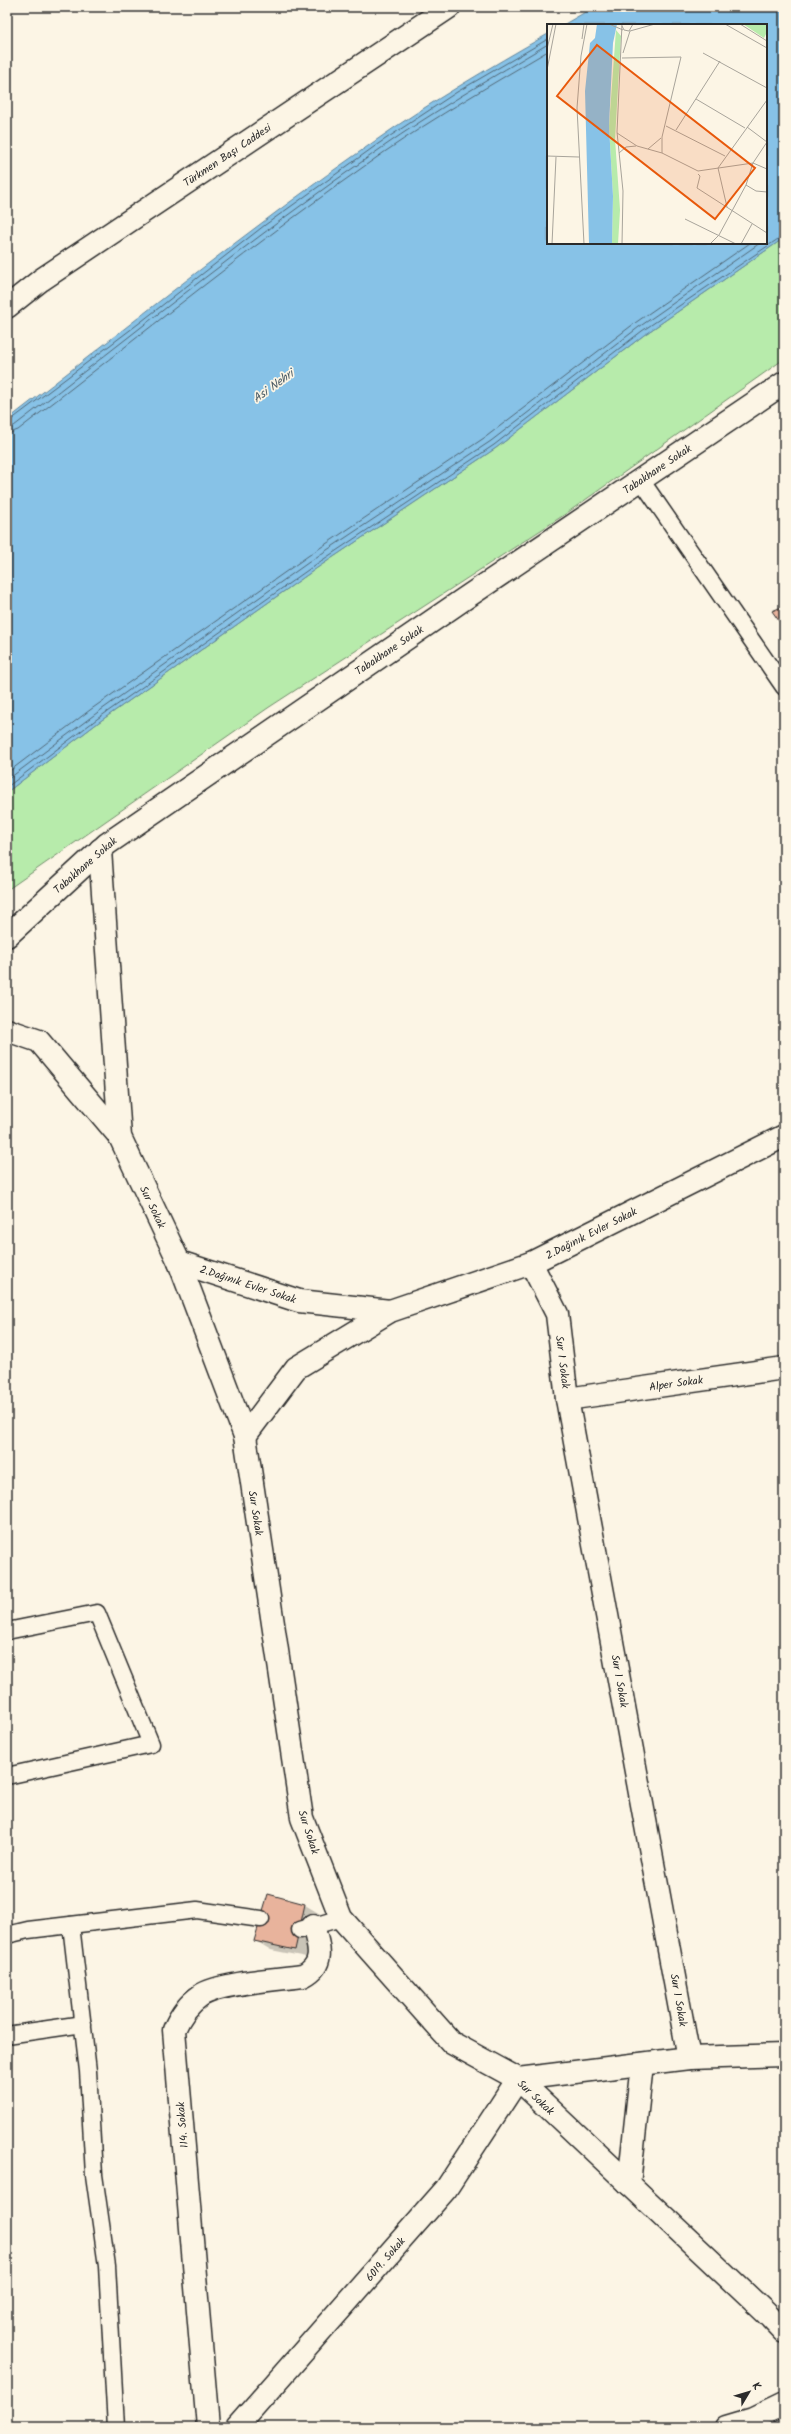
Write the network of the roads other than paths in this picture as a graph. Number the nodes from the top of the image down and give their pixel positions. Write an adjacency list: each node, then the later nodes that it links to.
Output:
1 (449, 7): 2 (street, Türkmen Başı Caddesi)
2 (7, 307)
3 (784, 383): 4 (street, Tabakhane Sokak)
4 (640, 480): 5 (lane); 6 (street, Tabakhane Sokak)
5 (784, 687)
6 (100, 850): 7 (street, Tabakhane Sokak); 10 (street, Sur Sokak)
7 (7, 936)
8 (7, 1030): 10 (street, Sur Sokak)
9 (784, 1136): 12 (street, 2.Dağınık Evler Sokak)
10 (120, 1137): 11 (street, Sur Sokak)
11 (179, 1262): 13 (street, 2.Dağınık Evler Sokak); 16 (street, Sur Sokak)
12 (531, 1263): 13 (street, 2.Dağınık Evler Sokak); 15 (street, Sur 1 Sokak)
13 (390, 1311): 16 (street, 2.Dağınık Evler Sokak)
14 (784, 1368): 15 (street, Alper Sokak)
15 (567, 1399): 27 (street, Sur 1 Sokak)
16 (244, 1436): 19 (street, Sur Sokak)
17 (7, 1631): 18 (lane)
18 (7, 1776)
19 (341, 1918): 22 (lane); 29 (street, Sur Sokak)
20 (261, 1919): 21 (lane)
21 (71, 1925): 23 (lane); 24 (lane)
22 (306, 1928): 34 (street, 114. Sokak)
23 (7, 1935)
24 (83, 2024): 25 (lane); 33 (lane)
25 (7, 2035)
26 (784, 2055): 27 (street)
27 (689, 2058): 28 (street)
28 (642, 2064): 29 (street); 30 (street)
29 (518, 2080): 30 (street, Sur Sokak); 35 (street, 6019. Sokak)
30 (629, 2184): 31 (street, Sur Sokak)
31 (784, 2332)
32 (784, 2404): 36 (street)
33 (116, 2427)
34 (208, 2427)
35 (237, 2427)
36 (726, 2427)

